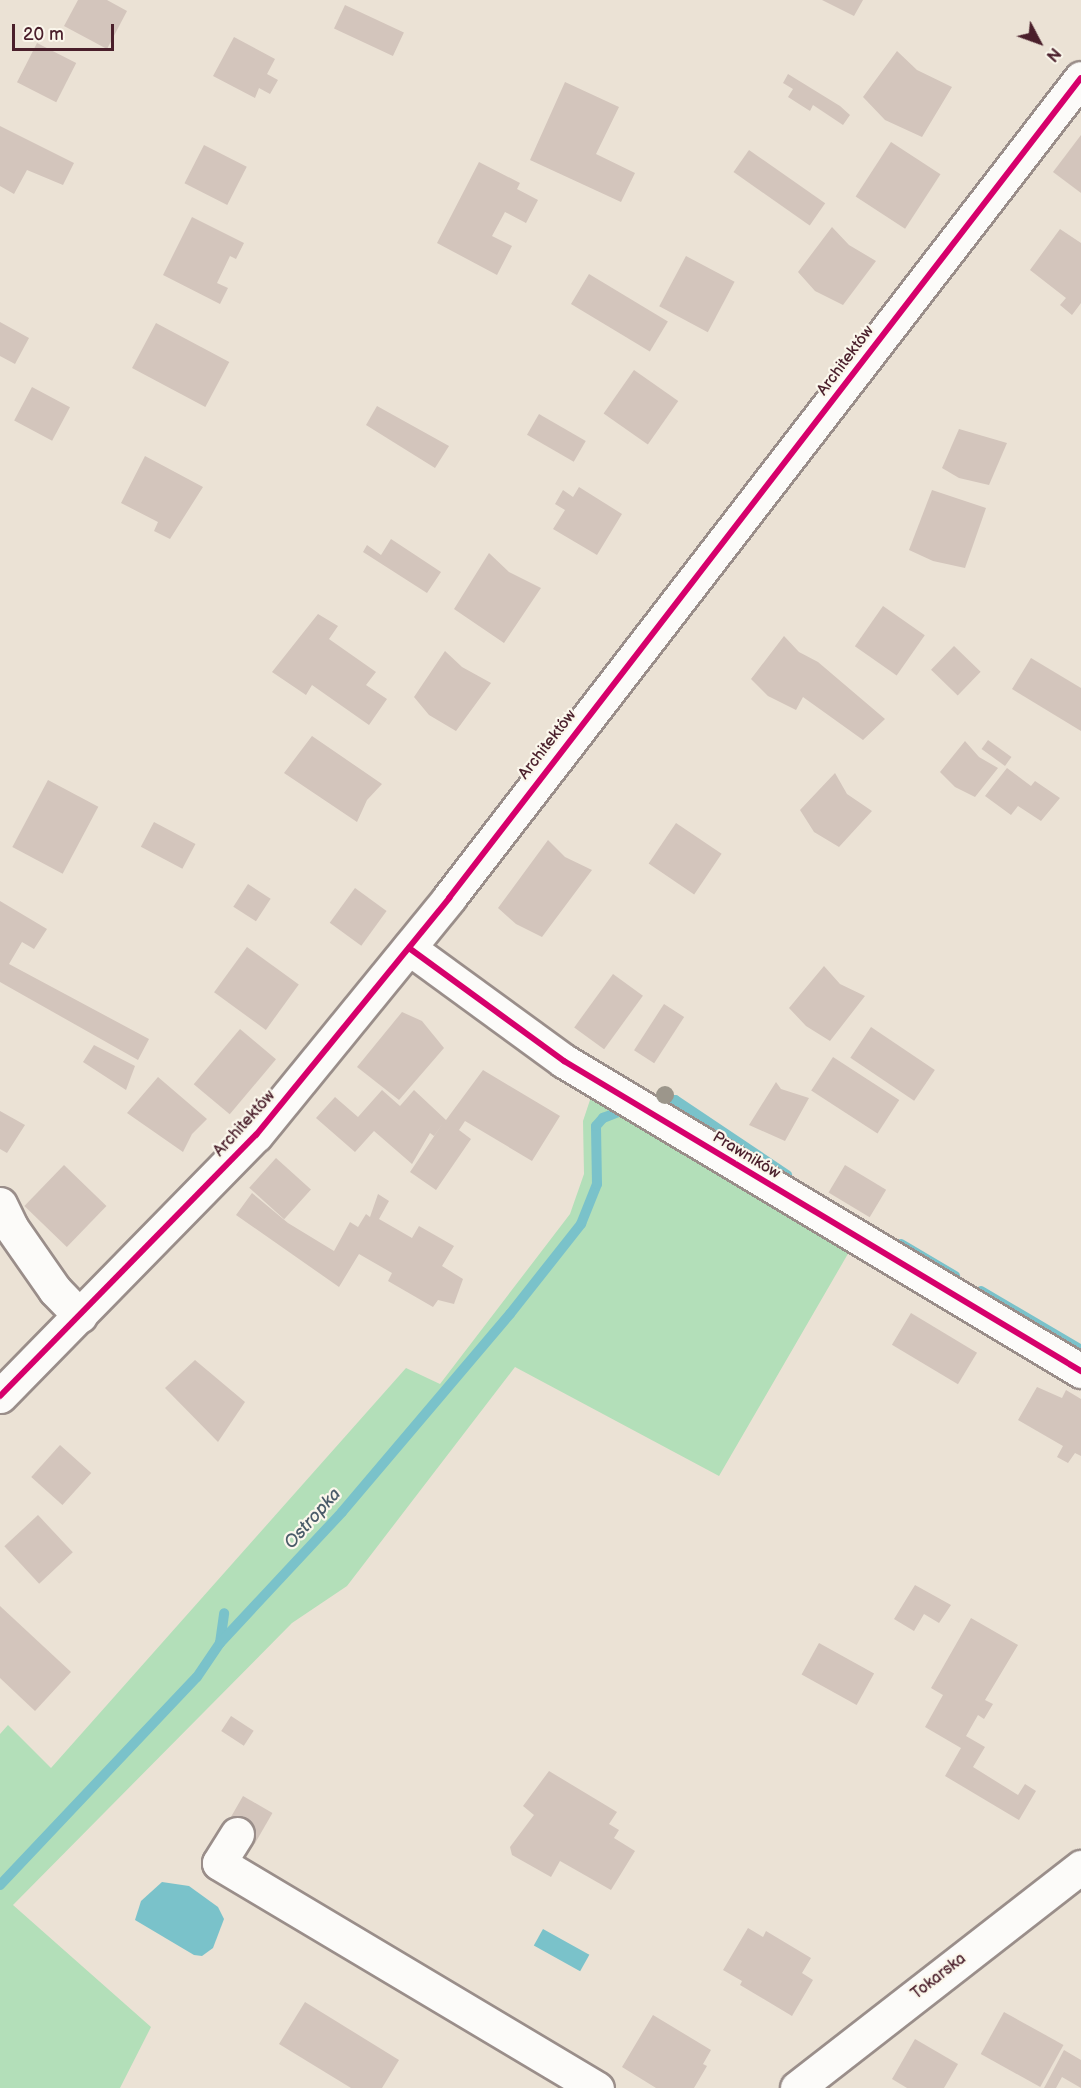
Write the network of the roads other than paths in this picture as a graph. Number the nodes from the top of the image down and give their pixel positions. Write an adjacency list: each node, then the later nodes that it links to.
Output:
1 (1081, 78): 2 (street, Architektów)
2 (409, 948): 4 (street, Architektów); 5 (street, Prawników)
3 (0, 1204): 4 (street)
4 (80, 1316): 6 (street, Architektów)
5 (1081, 1371)
6 (0, 1396)
7 (237, 1834): 9 (street)
8 (1081, 1867): 10 (street, Tokarska)
9 (597, 2088)
10 (797, 2088)

